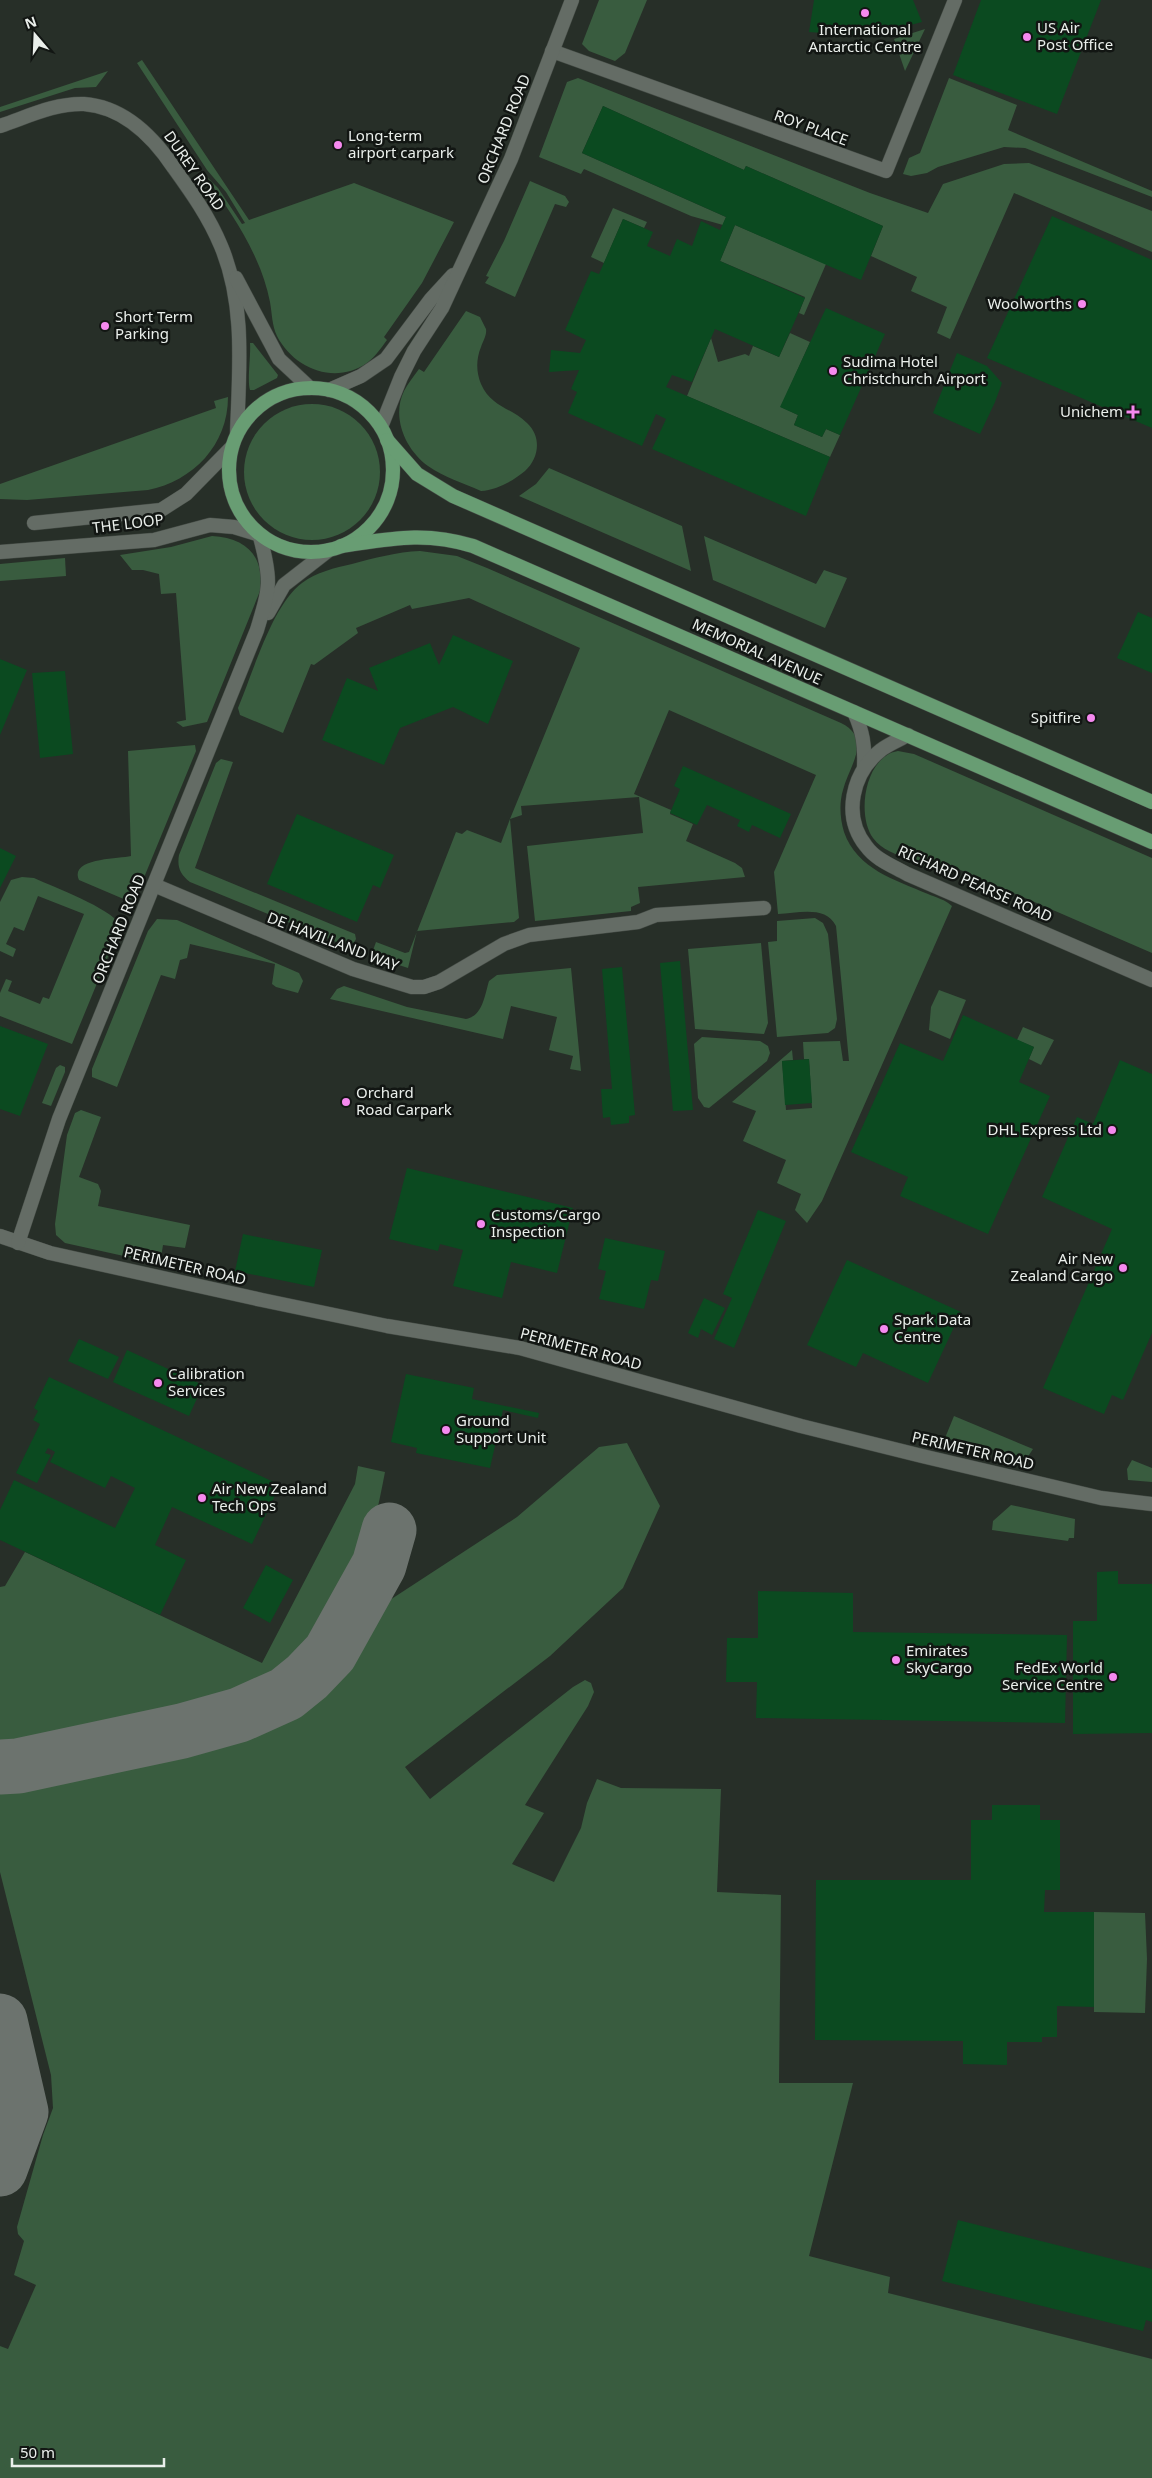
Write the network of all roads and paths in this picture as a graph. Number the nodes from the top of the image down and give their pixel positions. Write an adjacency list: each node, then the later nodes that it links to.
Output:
1 (572, 0): 3 (street, ORCHARD ROAD)
2 (955, 0): 3 (street, ROY PLACE)
3 (552, 51): 6 (street, ORCHARD ROAD)
4 (0, 126): 5 (street, DUREY ROAD)
5 (227, 262): 7 (street, DUREY ROAD); 11 (street, DUREY ROAD)
6 (460, 267): 8 (street, ORCHARD ROAD); 9 (street, ORCHARD ROAD)
7 (310, 388): 8 (main road); 11 (main road)
8 (329, 390): 9 (main road)
9 (381, 427): 10 (main road)
10 (387, 440): 14 (main road); 20 (main road, MEMORIAL AVENUE)
11 (234, 441): 12 (street, THE LOOP); 13 (main road)
12 (34, 523)
13 (258, 536): 14 (main road); 15 (street, THE LOOP); 16 (street, ORCHARD ROAD)
14 (335, 548): 16 (street, ORCHARD ROAD); 17 (main road, MEMORIAL AVENUE)
15 (0, 552)
16 (257, 630): 22 (street, ORCHARD ROAD)
17 (854, 712): 18 (main road, MEMORIAL AVENUE); 19 (street, RICHARD PEARSE ROAD)
18 (908, 735): 19 (street, RICHARD PEARSE ROAD); 21 (main road, MEMORIAL AVENUE)
19 (864, 767): 24 (street, RICHARD PEARSE ROAD)
20 (1152, 802)
21 (1152, 842)
22 (154, 885): 23 (street, DE HAVILLAND WAY); 26 (street, ORCHARD ROAD)
23 (764, 908)
24 (1152, 980)
25 (0, 1236): 26 (street, PERIMETER ROAD)
26 (18, 1244): 27 (street, PERIMETER ROAD)
27 (1152, 1504)

